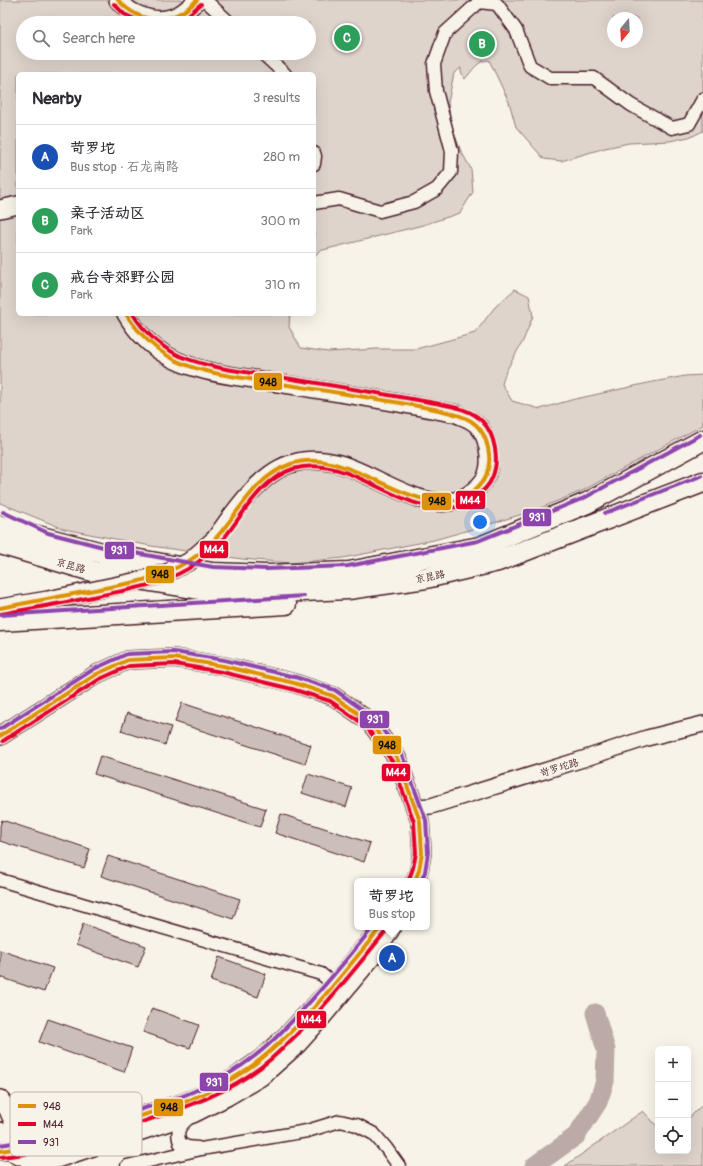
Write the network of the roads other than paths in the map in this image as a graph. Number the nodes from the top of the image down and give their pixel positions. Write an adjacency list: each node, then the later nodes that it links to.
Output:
1 (118, 0): 4 (main road)
2 (197, 0): 5 (main road)
3 (205, 0): 6 (street)
4 (142, 16)
5 (173, 16)
6 (222, 16)
7 (270, 60): 8 (street)
8 (283, 72)
9 (703, 99): 10 (street)
10 (316, 202)
11 (16, 205): 12 (main road)
12 (0, 209)
13 (127, 316): 21 (main road, bridge)
14 (703, 440): 18 (highway, 京昆路)
15 (703, 482): 20 (highway, 京昆路)
16 (0, 517): 18 (highway)
17 (0, 526): 18 (highway, 京昆路)
18 (46, 539)
19 (0, 544): 20 (highway, 京昆路)
20 (426, 578): 22 (highway)
21 (0, 608)
22 (0, 621)
23 (703, 724): 25 (street, 岢罗坨路)
24 (0, 736): 25 (main road)
25 (415, 806): 26 (main road); 27 (main road)
26 (405, 878)
27 (416, 878)
28 (0, 880): 31 (street)
29 (378, 930): 31 (main road)
30 (390, 930): 31 (main road)
31 (339, 989): 33 (main road); 34 (main road)
32 (0, 1099): 35 (main road)
33 (193, 1114): 37 (main road); 39 (street)
34 (142, 1115)
35 (10, 1130)
36 (0, 1131): 38 (main road)
37 (142, 1131)
38 (10, 1147)
39 (201, 1149): 43 (street); 44 (street)
40 (20, 1156): 42 (main road)
41 (66, 1156): 42 (main road)
42 (32, 1166)
43 (127, 1166)
44 (399, 1166)

